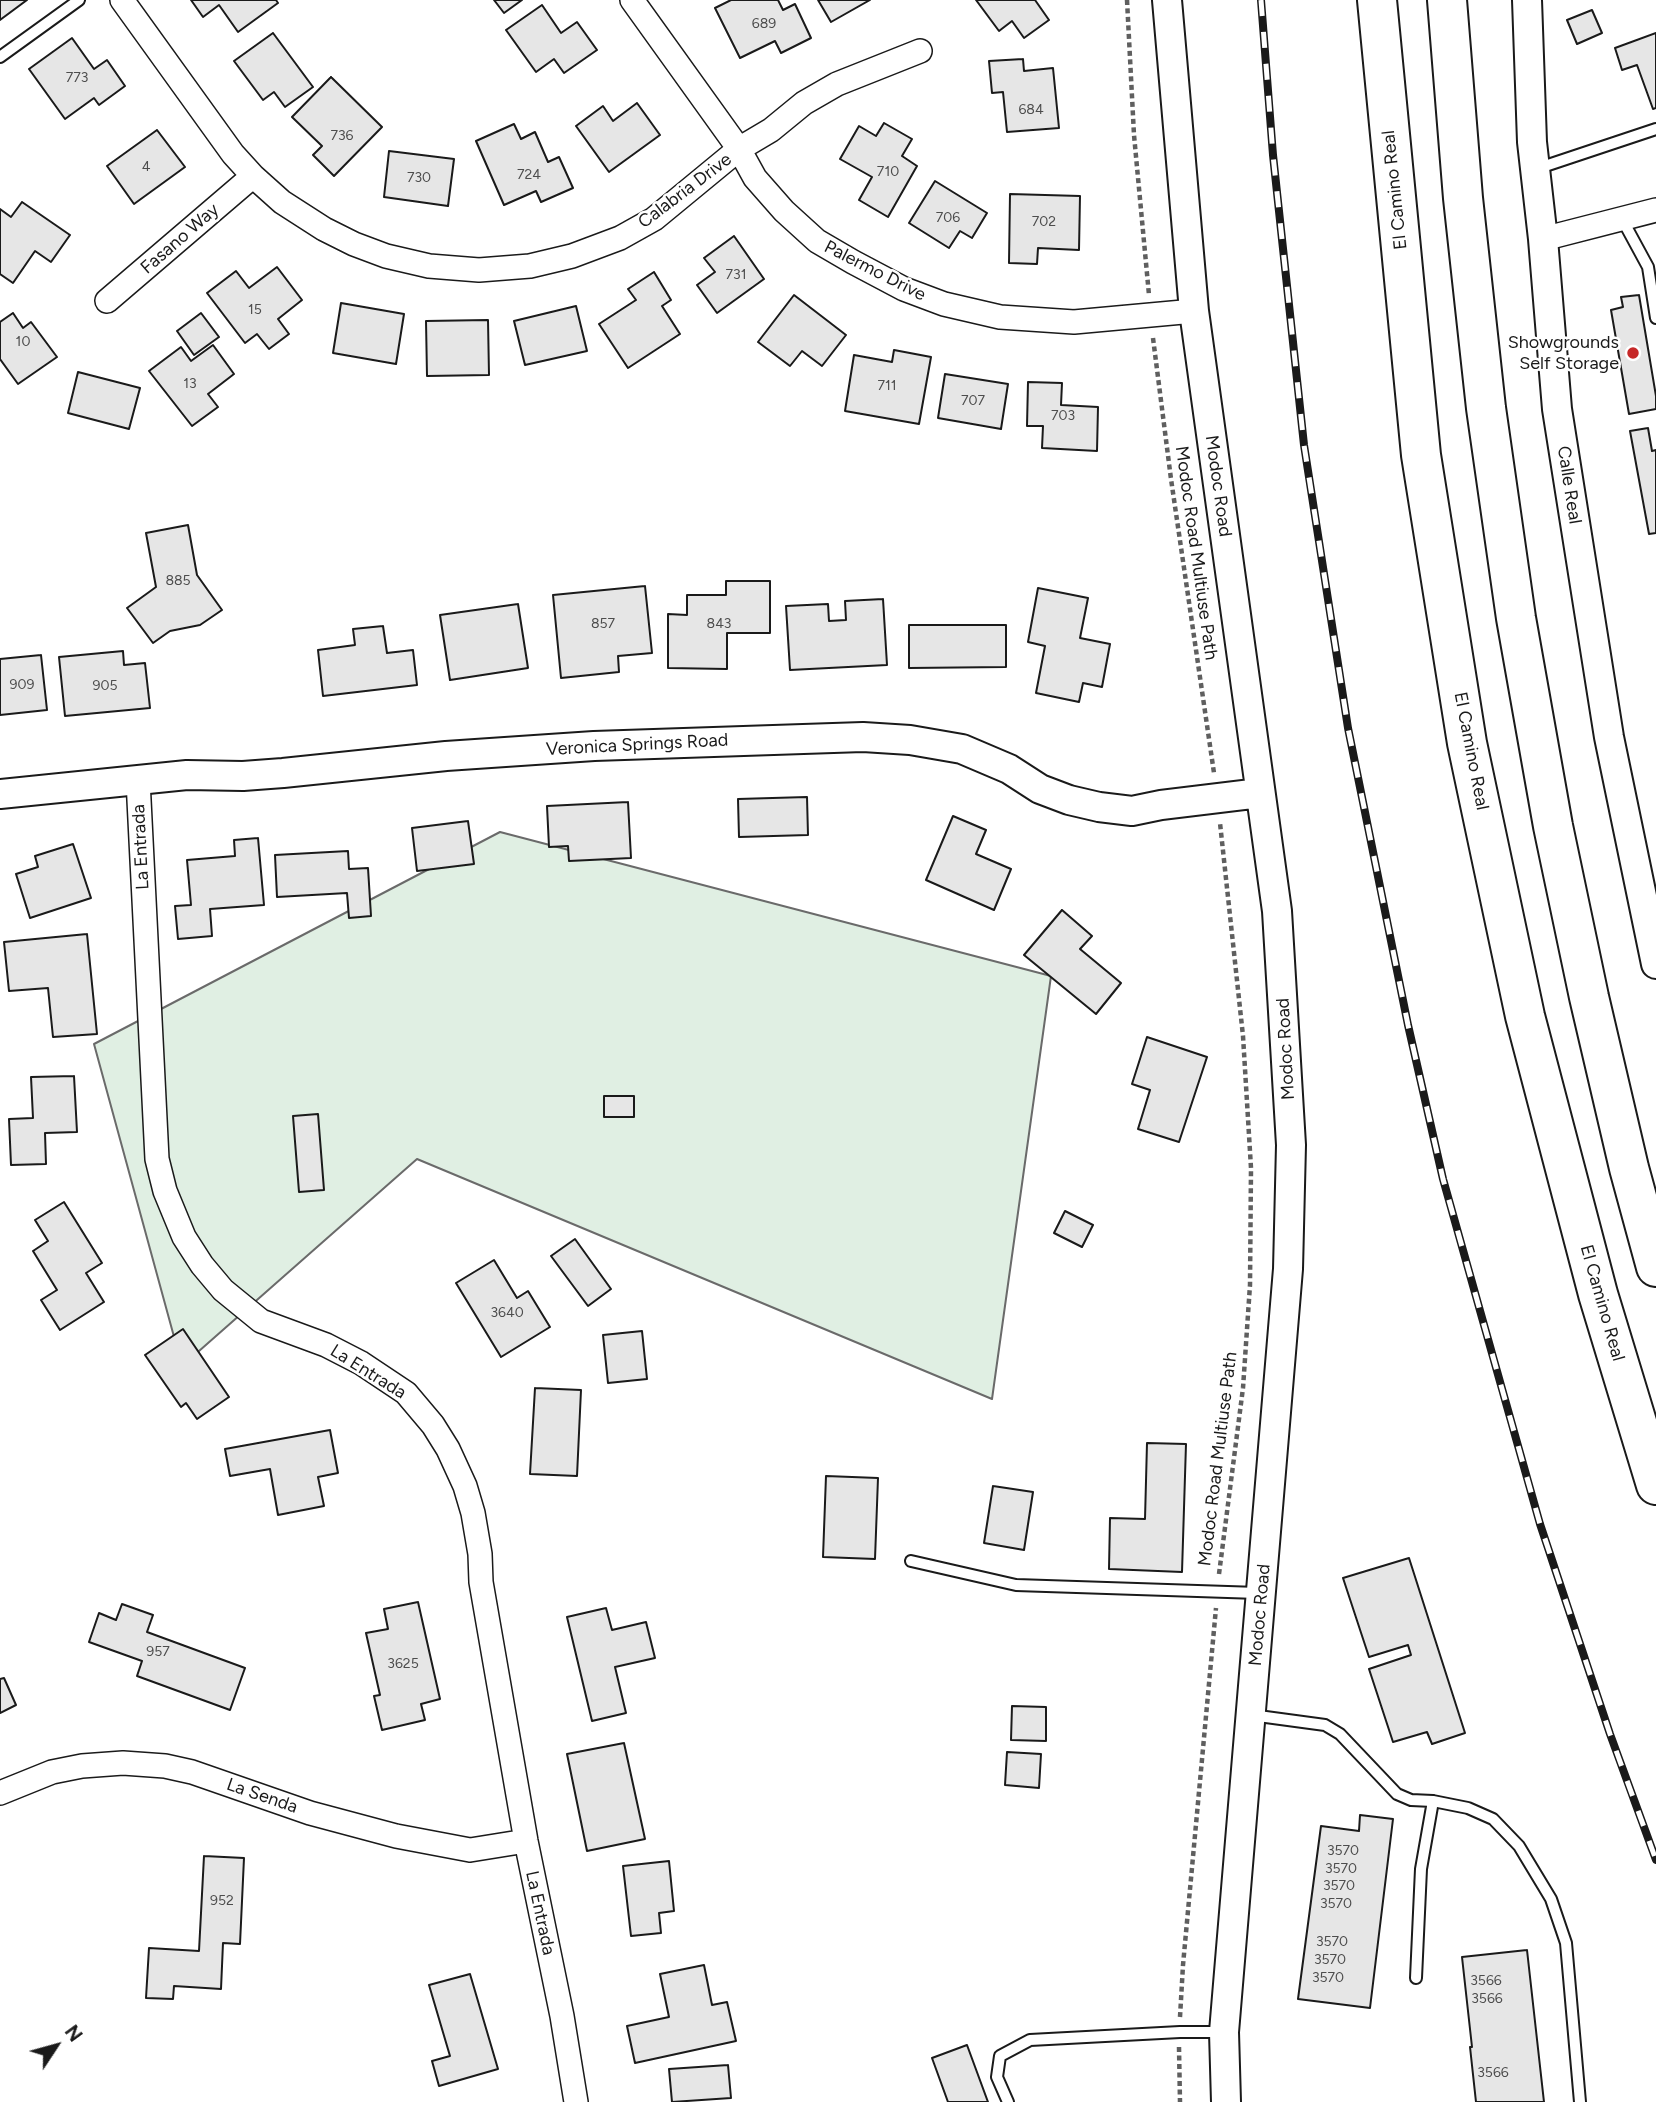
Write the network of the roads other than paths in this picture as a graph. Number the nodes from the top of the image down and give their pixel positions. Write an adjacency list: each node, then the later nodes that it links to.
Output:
1 (79, 0): 9 (lane)
2 (122, 0): 13 (street, Calabria Drive)
3 (632, 0): 11 (street, Palermo Drive)
4 (1167, 0): 18 (street, Modoc Road)
5 (1377, 0): 25 (highway, El Camino Real)
6 (1447, 0): 24 (highway)
7 (1527, 0): 12 (street, Calle Real)
8 (920, 51): 11 (street, Calabria Drive)
9 (0, 57)
10 (1656, 129): 12 (lane)
11 (739, 149): 13 (street, Calabria Drive); 18 (street, Palermo Drive)
12 (1535, 169): 16 (street, Calle Real)
13 (253, 176): 17 (street, Fasano Way)
14 (1656, 210): 15 (street)
15 (1622, 219): 16 (street); 19 (lane)
16 (1543, 239): 23 (street, Calle Real)
17 (107, 301)
18 (1194, 310): 21 (street, Modoc Road)
19 (1656, 318)
20 (138, 780): 21 (street, Veronica Springs Road); 22 (street, Veronica Springs Road); 31 (street, La Entrada)
21 (1260, 793): 27 (street, Modoc Road)
22 (0, 794)
23 (1656, 964)
24 (1656, 1267)
25 (1656, 1485)
26 (911, 1560): 27 (lane)
27 (1262, 1593): 28 (street, Modoc Road)
28 (1251, 1715): 30 (lane); 33 (street, Modoc Road)
29 (0, 1793): 31 (street, La Senda)
30 (1433, 1801): 32 (lane); 37 (lane)
31 (526, 1841): 34 (street, La Entrada)
32 (1416, 1978)
33 (1224, 2032): 35 (lane); 36 (street, Modoc Road)
34 (576, 2102)
35 (1008, 2102)
36 (1226, 2102)
37 (1580, 2102)

